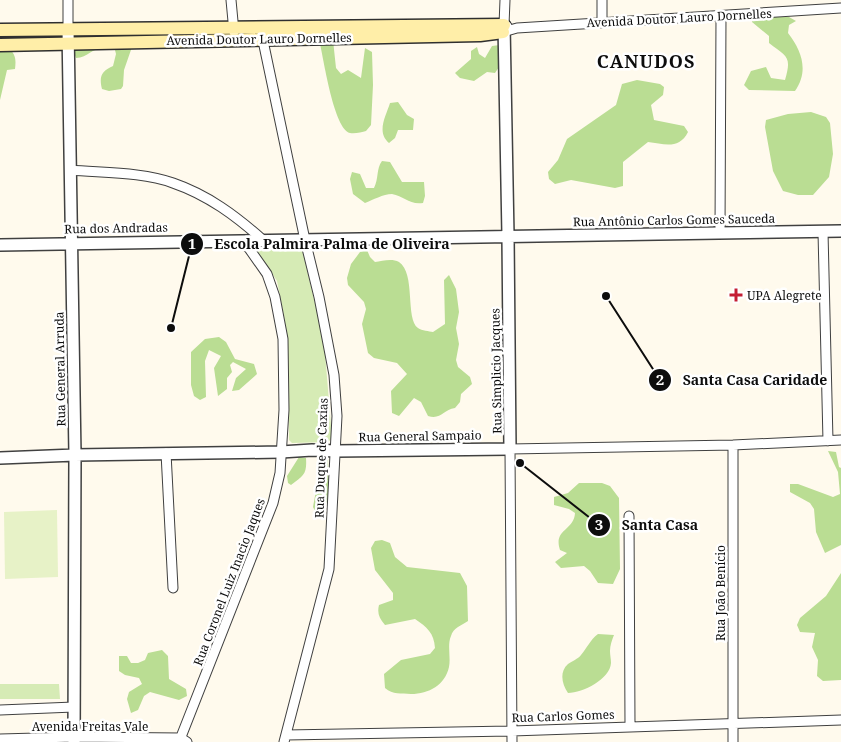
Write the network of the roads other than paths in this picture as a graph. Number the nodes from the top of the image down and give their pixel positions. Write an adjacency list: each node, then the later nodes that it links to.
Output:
1 (68, 0): 9 (street, Rua General Arruda)
2 (231, 0): 12 (street)
3 (505, 0): 8 (street, Rua Simplicio Jacques)
4 (602, 0): 7 (street)
5 (841, 8): 6 (street, Avenida Doutor Lauro Dornelles)
6 (722, 16): 7 (street, Avenida Doutor Lauro Dornelles); 17 (street)
7 (602, 22): 8 (street, Avenida Doutor Lauro Dornelles)
8 (503, 28): 11 (main road, Avenida Doutor Lauro Dornelles); 19 (street, Rua Simplicio Jacques)
9 (68, 29): 10 (main road, Avenida Doutor Lauro Dornelles); 12 (main road, Avenida Doutor Lauro Dornelles); 13 (street, Rua General Arruda)
10 (0, 30)
11 (262, 33): 12 (main road, Avenida Doutor Lauro Dornelles); 22 (street, Rua Duque de Caxias)
12 (234, 34): 13 (main road, Avenida Doutor Lauro Dornelles)
13 (69, 43): 14 (main road, Avenida Doutor Lauro Dornelles); 15 (street, Rua General Arruda)
14 (0, 45)
15 (70, 170): 21 (street); 23 (street, Rua General Arruda)
16 (841, 231): 18 (street, Rua Antônio Carlos Gomes Sauceda)
17 (720, 232): 18 (street, Rua Antônio Carlos Gomes Sauceda); 19 (street, Rua Antônio Carlos Gomes Sauceda)
18 (823, 232): 26 (street)
19 (508, 236): 22 (street, Rua Antônio Carlos Gomes Sauceda); 28 (street, Rua Simplicio Jacques)
20 (232, 240): 21 (street, Rua dos Andradas); 23 (street, Rua dos Andradas); 30 (street, Rua Coronel Luiz Inacio Jaques)
21 (263, 240): 22 (street, Rua dos Andradas)
22 (305, 240): 29 (street, Rua Duque de Caxias)
23 (72, 243): 24 (street, Rua dos Andradas); 32 (street, Rua General Arruda)
24 (0, 245)
25 (841, 440): 26 (street, Rua General Sampaio)
26 (828, 441): 27 (street, Rua General Sampaio)
27 (733, 445): 28 (street, Rua General Sampaio); 39 (street, Rua João Benício)
28 (510, 449): 29 (street, Rua General Sampaio); 41 (street, Rua Simplicio Jacques)
29 (336, 451): 30 (street, Rua General Sampaio); 43 (street, Rua Duque de Caxias)
30 (281, 452): 31 (street, Rua General Sampaio); 45 (street, Rua Coronel Luiz Inacio Jaques)
31 (166, 454): 32 (street, Rua General Sampaio); 35 (street)
32 (74, 455): 33 (street, Rua General Sampaio); 36 (street, Rua General Arruda)
33 (0, 458)
34 (629, 516): 40 (street)
35 (173, 588)
36 (74, 707): 37 (street, Avenida Freitas Vale); 44 (street, Rua General Arruda)
37 (0, 710)
38 (841, 720): 39 (street, Rua Carlos Gomes)
39 (733, 724): 40 (street, Rua Carlos Gomes); 47 (street, Rua João Benício)
40 (630, 726): 41 (street, Rua Carlos Gomes)
41 (512, 731): 43 (street, Rua Carlos Gomes); 46 (street, Rua Simplicio Jacques)
42 (0, 739): 44 (street, Avenida Freitas Vale)
43 (285, 739)
44 (74, 740): 45 (street, Avenida Freitas Vale)
45 (182, 741)
46 (512, 742)
47 (733, 742)

